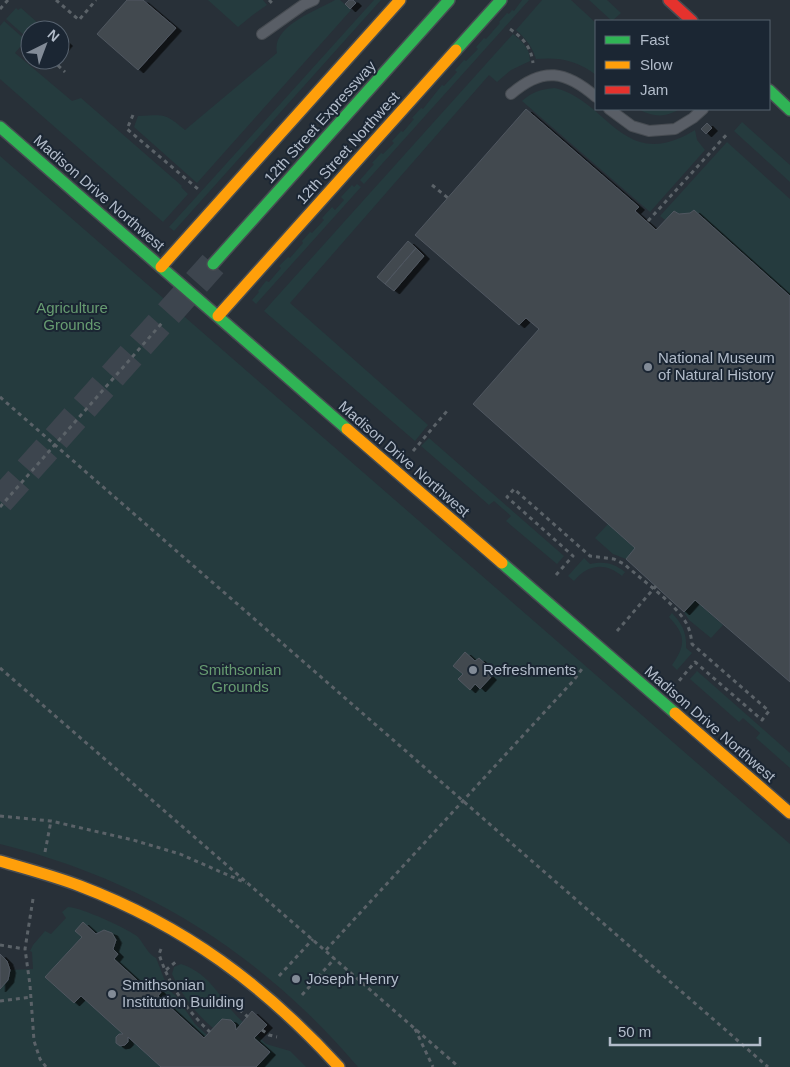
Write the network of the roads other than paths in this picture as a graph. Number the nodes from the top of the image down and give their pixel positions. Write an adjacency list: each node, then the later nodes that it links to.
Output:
1 (314, 0): 7 (lane)
2 (400, 0): 16 (main road)
3 (449, 0): 15 (main road, 12th Street Expressway)
4 (501, 0): 17 (main road, 12th Street Northwest)
5 (669, 0): 6 (main road)
6 (691, 20)
7 (262, 34)
8 (770, 91): 13 (main road)
9 (511, 94): 10 (lane)
10 (595, 96)
11 (610, 110): 12 (lane)
12 (703, 110)
13 (790, 110)
14 (0, 127): 16 (main road, Madison Drive Northwest)
15 (213, 264)
16 (161, 267): 17 (main road, Madison Drive Northwest)
17 (218, 316): 18 (main road, Madison Drive Northwest)
18 (790, 813)
19 (0, 861): 20 (main road)
20 (338, 1067)

